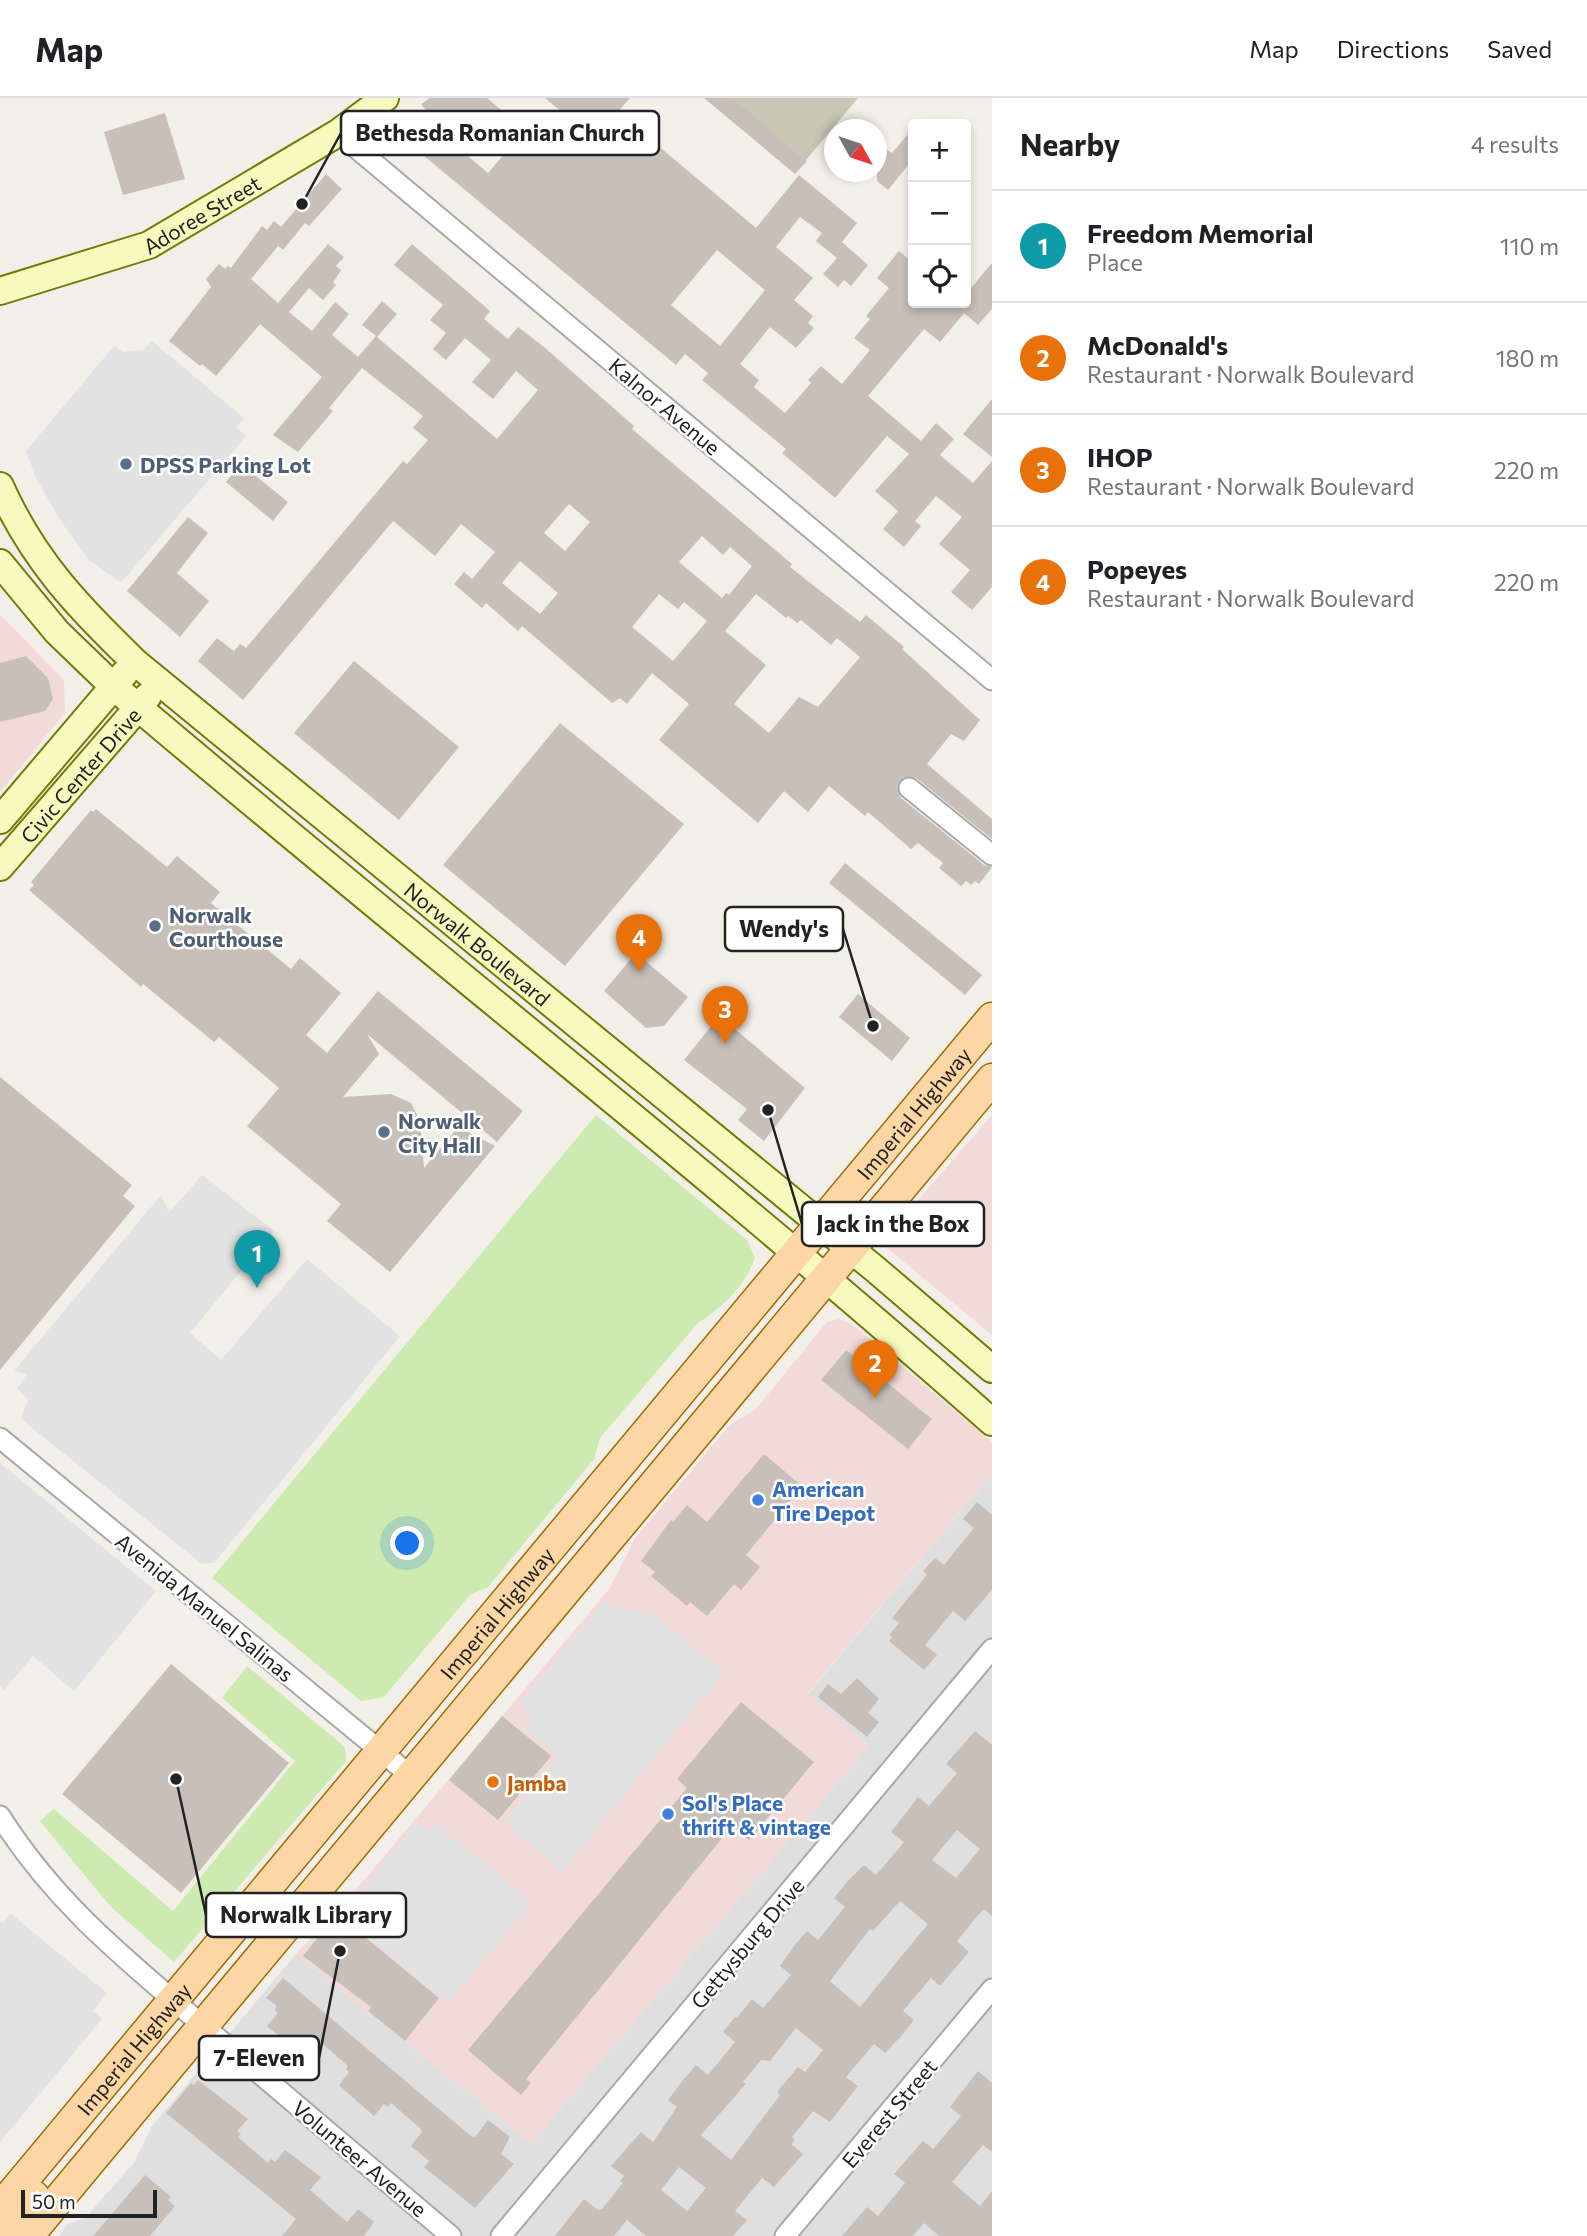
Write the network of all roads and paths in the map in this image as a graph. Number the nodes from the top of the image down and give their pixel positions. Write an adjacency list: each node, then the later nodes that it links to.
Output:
1 (385, 98): 2 (main road, Adoree Street)
2 (338, 133): 3 (main road, Adoree Street); 7 (street, Kalnor Avenue)
3 (0, 291)
4 (0, 486): 6 (main road, Norwalk Boulevard)
5 (0, 564): 9 (main road, Norwalk Boulevard)
6 (135, 662): 8 (main road, Norwalk Boulevard); 9 (main road, Civic Center Drive)
7 (992, 680)
8 (163, 684): 10 (main road, Civic Center Drive); 17 (main road, Norwalk Boulevard)
9 (113, 686): 10 (main road, Norwalk Boulevard); 12 (main road, Civic Center Drive)
10 (136, 706): 14 (main road, Civic Center Drive); 19 (main road, Norwalk Boulevard)
11 (909, 788): 13 (street)
12 (0, 820)
13 (992, 855)
14 (0, 867)
15 (992, 1018): 17 (main road, Imperial Highway)
16 (992, 1079): 18 (main road, Imperial Highway)
17 (819, 1225): 18 (main road, Norwalk Boulevard); 19 (main road, Imperial Highway)
18 (850, 1249): 20 (main road, Imperial Highway); 21 (main road, Norwalk Boulevard)
19 (796, 1252): 20 (main road, Norwalk Boulevard); 25 (main road, Imperial Highway)
20 (826, 1277): 22 (main road, Norwalk Boulevard); 26 (main road, Imperial Highway)
21 (992, 1369)
22 (992, 1422)
23 (0, 1438): 25 (street, Avenida Manuel Salinas)
24 (992, 1649): 36 (street, Gettysburg Drive)
25 (381, 1751): 26 (street, Avenida Manuel Salinas); 29 (main road, Imperial Highway)
26 (411, 1776): 30 (main road, Imperial Highway)
27 (0, 1816): 29 (street, Volunteer Avenue)
28 (992, 1989): 37 (street, Everest Street)
29 (172, 2002): 30 (street, Volunteer Avenue); 31 (main road, Imperial Highway)
30 (203, 2025): 34 (main road, Imperial Highway); 35 (street, Volunteer Avenue)
31 (79, 2113): 32 (main road, Imperial Highway); 33 (main road)
32 (0, 2208)
33 (7, 2236)
34 (28, 2236)
35 (451, 2236)
36 (501, 2236)
37 (785, 2236)

